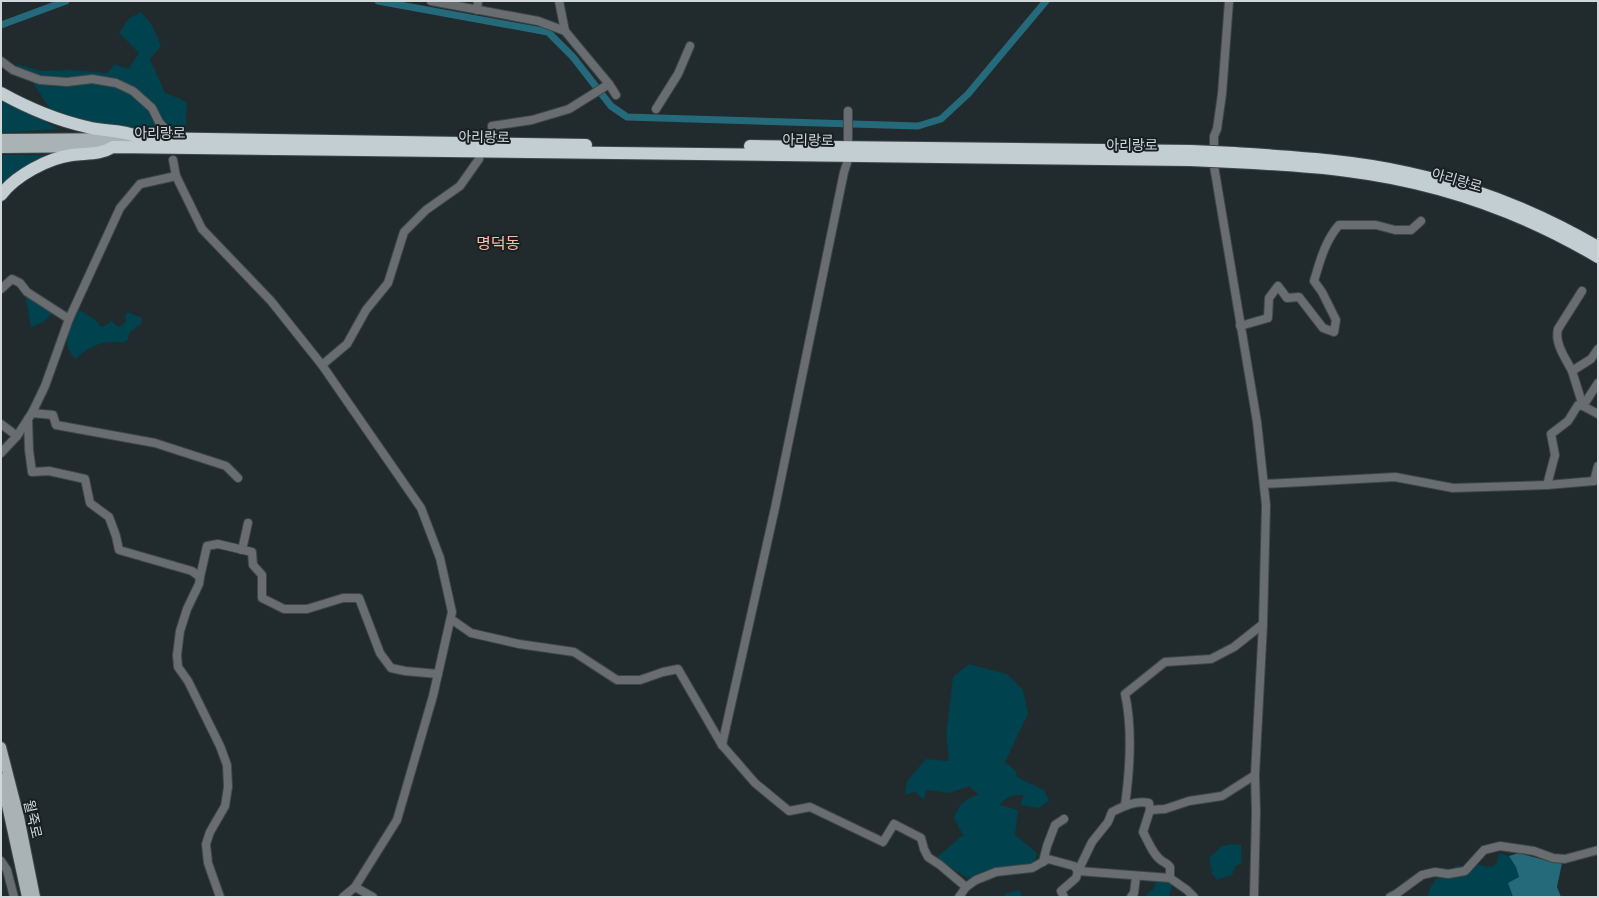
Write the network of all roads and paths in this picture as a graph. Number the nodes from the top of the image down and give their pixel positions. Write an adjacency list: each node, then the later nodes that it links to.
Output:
1 (431, 1): 5 (street)
2 (478, 1): 5 (street)
3 (559, 1): 6 (street)
4 (1229, 1): 34 (street)
5 (478, 10): 6 (street)
6 (565, 31): 9 (street)
7 (690, 46): 12 (street)
8 (1, 61): 14 (street)
9 (607, 86): 11 (street); 16 (street)
10 (1, 93): 15 (highway)
11 (616, 95)
12 (656, 109)
13 (848, 113): 18 (street)
14 (167, 131)
15 (141, 138): 17 (main road, 아리랑로); 21 (highway, 아리랑로)
16 (493, 138)
17 (1, 139)
18 (848, 142)
19 (113, 147): 20 (main road, 아리랑로); 21 (highway, 아리랑로); 27 (highway)
20 (1, 148)
21 (1190, 156): 22 (highway, 아리랑로, bridge)
22 (1234, 157): 29 (highway, 아리랑로); 30 (highway, 아리랑로)
23 (479, 159): 36 (street)
24 (173, 160): 26 (street)
25 (847, 163): 56 (street)
26 (176, 176): 33 (street); 36 (street)
27 (1, 196)
28 (1421, 222): 34 (street)
29 (1598, 247)
30 (1598, 257)
31 (1, 289): 33 (street)
32 (1582, 291): 37 (street)
33 (70, 319): 41 (street)
34 (1240, 326): 48 (street)
35 (1598, 349): 37 (street)
36 (322, 365): 53 (street)
37 (1572, 371): 39 (street)
38 (1598, 383): 39 (street)
39 (1583, 406): 40 (street); 49 (street)
40 (1598, 414)
41 (30, 416): 43 (street); 46 (street); 52 (street)
42 (1, 424): 43 (street)
43 (17, 436): 44 (street)
44 (1, 453)
45 (1598, 466): 47 (street)
46 (238, 478)
47 (1596, 479): 49 (street)
48 (1264, 484): 49 (street); 54 (street)
49 (1547, 485)
50 (248, 523): 51 (street)
51 (242, 550): 52 (street); 55 (street)
52 (200, 577): 74 (street)
53 (451, 619): 55 (street); 56 (street)
54 (1263, 624): 58 (street); 60 (street)
55 (438, 674): 69 (street)
56 (722, 744): 70 (street)
57 (1, 747): 73 (main road, 월죽로)
58 (1255, 774): 61 (street); 81 (street)
59 (1, 778): 72 (main road, 월죽로)
60 (1125, 805): 61 (street); 66 (street)
61 (1150, 810): 68 (street)
62 (1064, 819): 65 (street)
63 (1598, 850): 82 (street)
64 (1, 861): 71 (street)
65 (1043, 862): 66 (street); 70 (street)
66 (1078, 871): 67 (street); 78 (street)
67 (1136, 877): 68 (street); 79 (street)
68 (1170, 878): 80 (street)
69 (355, 887): 75 (street); 76 (street)
70 (966, 887): 77 (street)
71 (14, 897)
72 (27, 897)
73 (35, 897)
74 (220, 897)
75 (343, 897)
76 (373, 897)
77 (959, 897)
78 (1064, 897)
79 (1131, 897)
80 (1194, 897)
81 (1254, 897)
82 (1390, 897)

